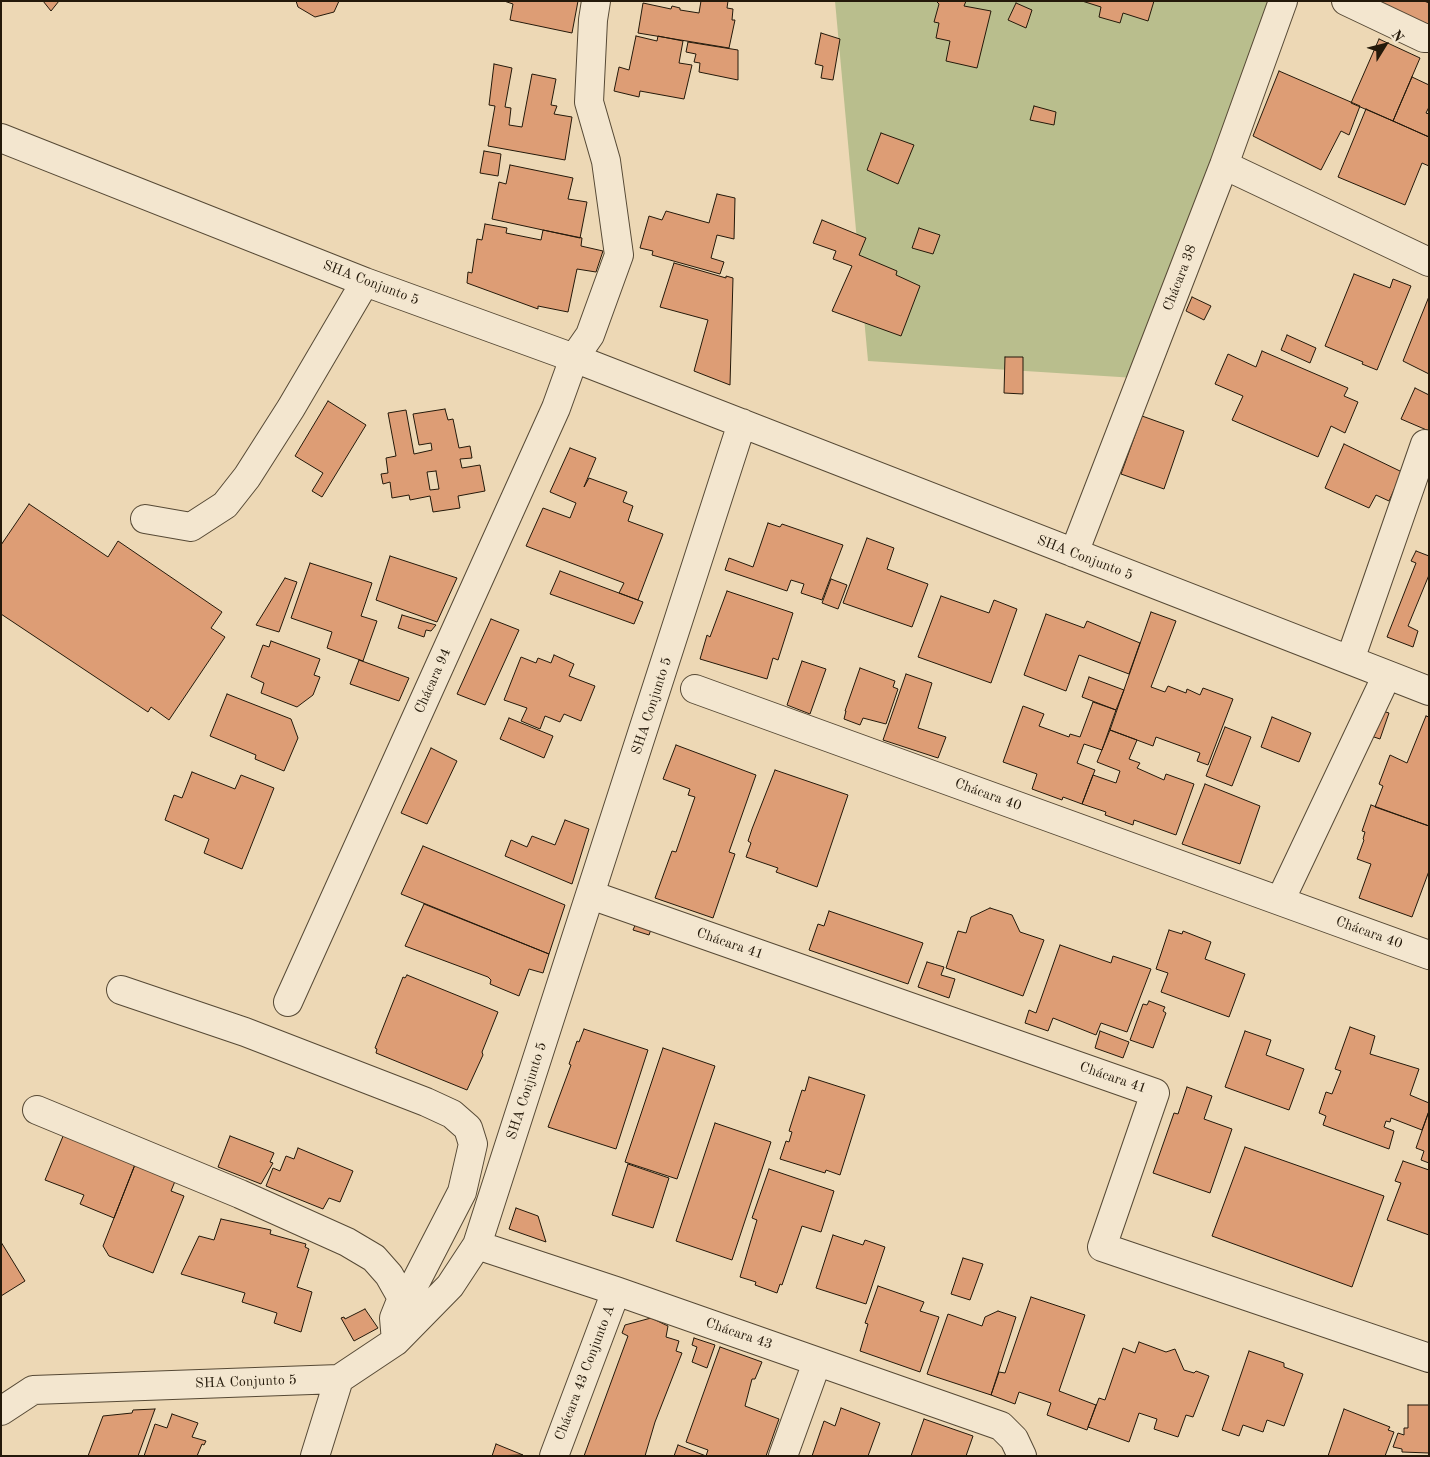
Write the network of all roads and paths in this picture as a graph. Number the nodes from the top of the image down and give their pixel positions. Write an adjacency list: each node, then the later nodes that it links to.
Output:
1 (596, 1): 9 (street, Chácara 94)
2 (1282, 1): 6 (street, Chácara 38)
3 (1346, 1): 4 (street)
4 (1429, 38)
5 (1, 138): 8 (street, SHA Conjunto 5)
6 (1224, 165): 7 (street); 13 (street, Chácara 38)
7 (1429, 262)
8 (365, 282): 9 (street, SHA Conjunto 5); 12 (street)
9 (574, 358): 10 (street, SHA Conjunto 5); 22 (street, Chácara 94)
10 (742, 423): 13 (street, SHA Conjunto 5); 18 (street, SHA Conjunto 5)
11 (1425, 444): 14 (street)
12 (145, 519)
13 (1074, 553): 14 (street, SHA Conjunto 5)
14 (1350, 660): 15 (street, SHA Conjunto 5)
15 (1387, 675): 17 (street, SHA Conjunto 5); 19 (street)
16 (695, 690): 19 (street, Chácara 40)
17 (1429, 691)
18 (591, 895): 24 (street, SHA Conjunto 5); 28 (street, Chácara 41)
19 (1280, 901): 20 (street, Chácara 40)
20 (1429, 955)
21 (121, 990): 26 (street)
22 (288, 1002)
23 (37, 1110): 26 (street)
24 (477, 1245): 25 (street, Chácara 43); 27 (street, SHA Conjunto 5)
25 (616, 1291): 29 (street, Chácara 43); 33 (street, Chácara 43 Conjunto A)
26 (402, 1298): 27 (street)
27 (396, 1342): 30 (street, SHA Conjunto 5)
28 (1429, 1358)
29 (817, 1362): 34 (street); 35 (street, Chácara 43)
30 (339, 1379): 31 (street, SHA Conjunto 5); 32 (street)
31 (1, 1411)
32 (315, 1456)
33 (554, 1456)
34 (783, 1456)
35 (1022, 1456)

